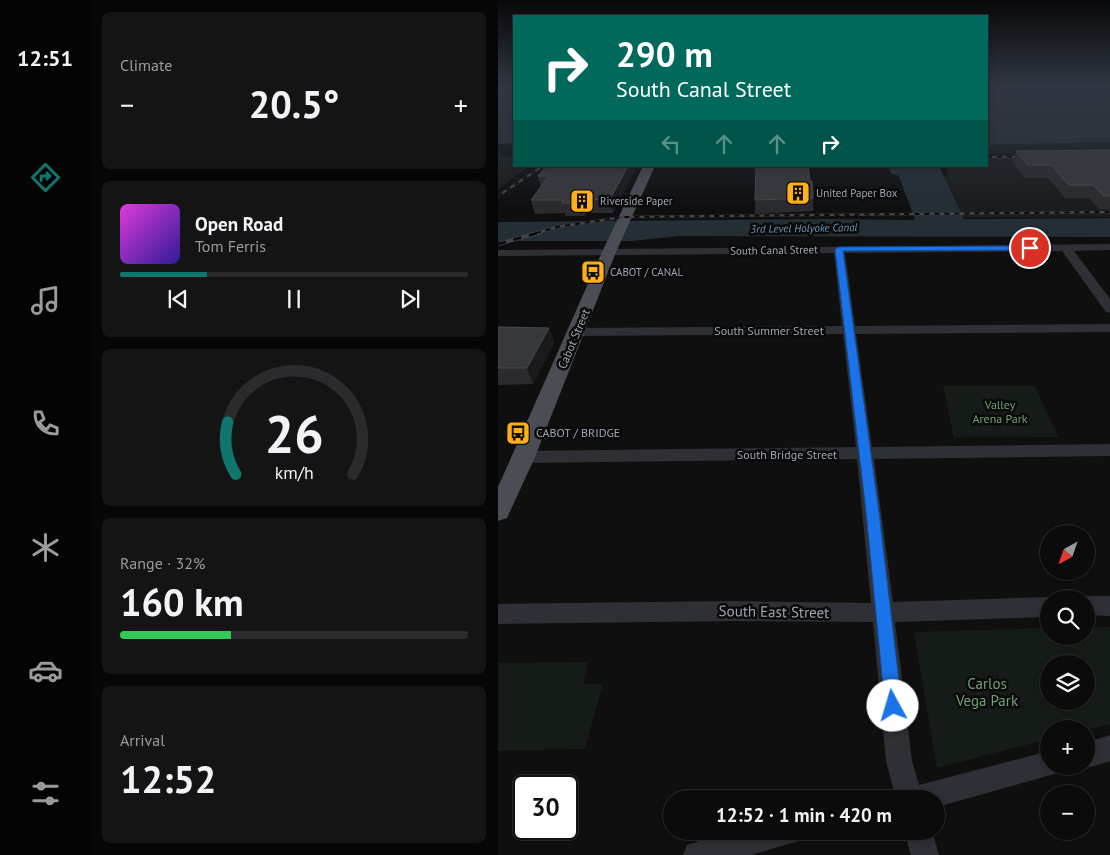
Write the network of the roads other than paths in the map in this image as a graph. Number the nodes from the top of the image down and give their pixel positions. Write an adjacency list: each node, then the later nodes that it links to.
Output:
1 (649, 167): 4 (main road, Cabot Street)
2 (1066, 248): 3 (street, South Canal Street); 5 (street, South Canal Street); 7 (street)
3 (1110, 248)
4 (610, 249): 5 (street, South Canal Street); 6 (street, South Canal Street); 10 (main road, Cabot Street)
5 (839, 249): 9 (street)
6 (498, 253)
7 (1110, 309)
8 (1110, 328): 9 (street, South Summer Street)
9 (850, 330): 10 (street, South Summer Street); 12 (street)
10 (577, 332): 13 (main road, Cabot Street)
11 (1110, 450): 12 (street, South Bridge Street)
12 (865, 454): 13 (street, South Bridge Street); 18 (street)
13 (524, 457): 14 (main road, Cabot Street)
14 (498, 511)
15 (1095, 606): 16 (street)
16 (1110, 606)
17 (1040, 607): 18 (street, South East Street)
18 (883, 612): 19 (street, South East Street); 23 (street)
19 (498, 614)
20 (1110, 748): 21 (street)
21 (1095, 752)
22 (1040, 766): 24 (street)
23 (907, 790)
24 (945, 791)
25 (754, 840): 27 (street)
26 (921, 840): 28 (street)
27 (697, 855)
28 (925, 855)

